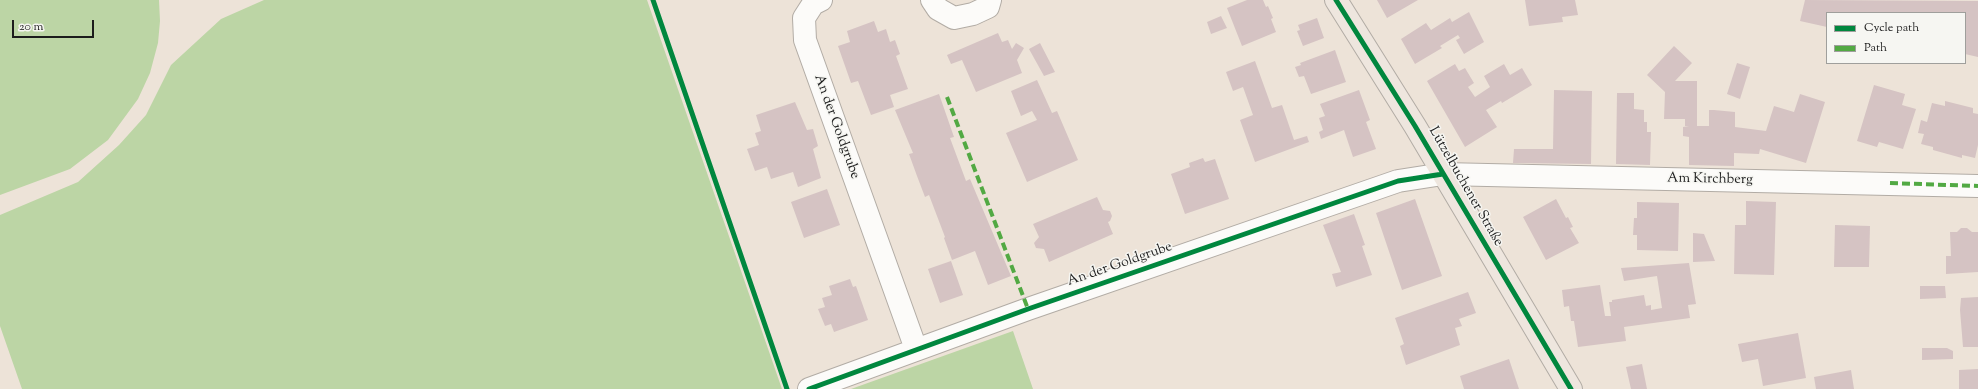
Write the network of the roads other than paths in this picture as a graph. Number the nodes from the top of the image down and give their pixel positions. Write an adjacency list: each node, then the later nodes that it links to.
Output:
1 (821, 0): 7 (street, An der Goldgrube)
2 (932, 0): 3 (street)
3 (990, 0)
4 (1336, 0): 5 (main road, Lützelbuchener Straße)
5 (1443, 174): 6 (street, Am Kirchberg); 7 (street, An der Goldgrube); 9 (main road, Lützelbuchener Straße)
6 (1978, 186)
7 (916, 349): 8 (street, An der Goldgrube)
8 (809, 389)
9 (1571, 389)

